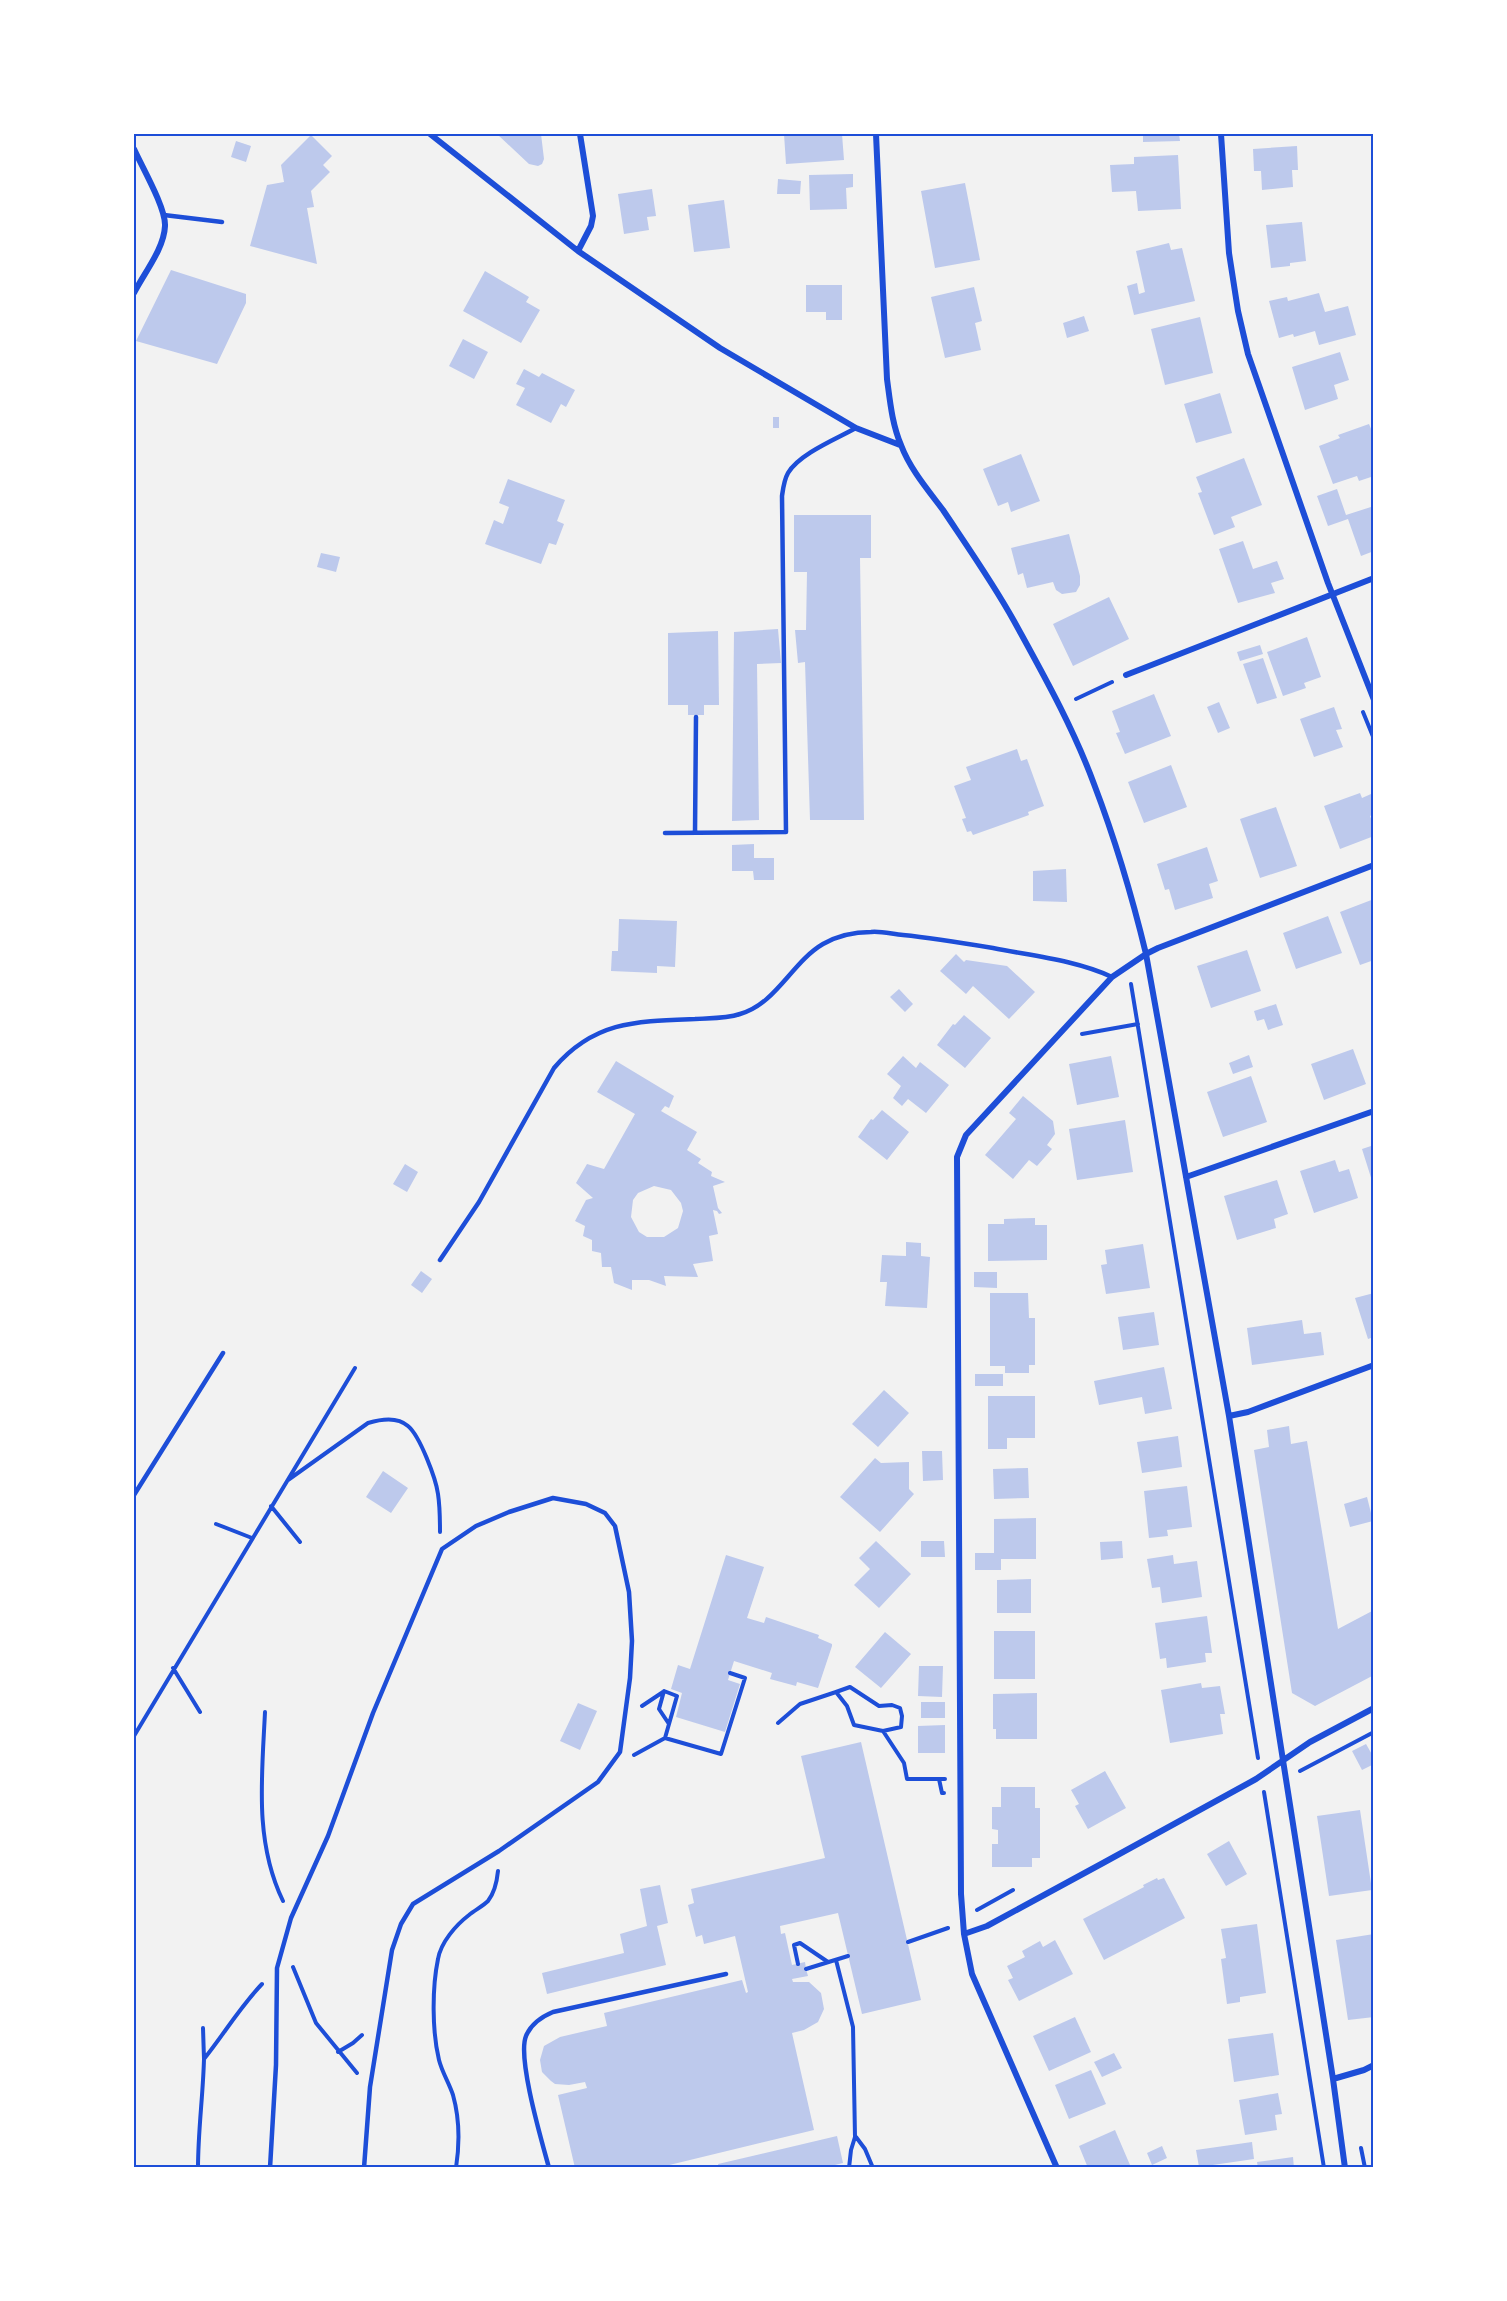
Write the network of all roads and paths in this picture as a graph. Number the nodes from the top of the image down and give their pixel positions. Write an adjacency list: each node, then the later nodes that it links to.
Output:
1 (430, 134): 8 (street)
2 (580, 134): 8 (street)
3 (876, 134): 11 (street)
4 (1221, 134): 13 (street)
5 (134, 149): 6 (street)
6 (164, 215): 7 (lane); 9 (street)
7 (222, 222)
8 (578, 251): 10 (street)
9 (134, 293)
10 (856, 428): 11 (street); 19 (lane)
11 (900, 445): 21 (street)
12 (1374, 578): 13 (street)
13 (1332, 594): 14 (street); 16 (street)
14 (1126, 675): 15 (path)
15 (1076, 699)
16 (1374, 700)
17 (696, 717): 19 (lane)
18 (665, 833): 19 (lane)
19 (695, 833)
20 (1374, 865): 21 (street)
21 (1146, 954): 22 (street); 27 (street)
22 (1128, 966): 23 (street); 24 (path)
23 (1112, 977): 28 (lane); 61 (street)
24 (1137, 1024): 25 (path); 55 (path)
25 (1076, 1036)
26 (1374, 1111): 27 (street)
27 (1186, 1177): 32 (street)
28 (440, 1260)
29 (223, 1353): 34 (lane)
30 (1374, 1365): 32 (street)
31 (355, 1368): 33 (path)
32 (1229, 1416): 54 (street)
33 (285, 1482): 35 (path); 39 (path)
34 (134, 1496)
35 (271, 1506): 37 (path); 38 (path)
36 (216, 1524): 37 (path)
37 (252, 1538): 40 (path)
38 (300, 1542)
39 (442, 1549): 47 (lane); 59 (lane)
40 (173, 1668): 45 (path); 51 (path)
41 (730, 1673): 52 (path)
42 (664, 1691): 47 (path); 49 (path); 49 (path)
43 (836, 1692): 48 (path); 50 (path); 50 (path)
44 (1374, 1708): 54 (street)
45 (200, 1712)
46 (266, 1712): 59 (path)
47 (626, 1716): 57 (lane)
48 (778, 1723)
49 (669, 1724): 52 (path)
50 (882, 1731): 56 (path)
51 (134, 1736)
52 (665, 1738): 53 (path)
53 (631, 1756)
54 (1282, 1761): 55 (street); 73 (street)
55 (1261, 1775): 60 (street); 86 (path)
56 (945, 1779)
57 (499, 1851): 74 (lane); 79 (path)
58 (975, 1899): 60 (path)
59 (291, 1918): 62 (lane)
60 (977, 1929): 61 (street)
61 (964, 1934): 85 (street)
62 (284, 1944): 67 (lane); 74 (path)
63 (848, 1956): 64 (path)
64 (836, 1960): 65 (path); 75 (path)
65 (828, 1962): 66 (path); 68 (path)
66 (798, 1964)
67 (277, 1968): 71 (path); 77 (lane)
68 (807, 1969)
69 (726, 1974): 80 (lane)
70 (203, 2028): 71 (path)
71 (204, 2059): 76 (path)
72 (1374, 2065): 73 (street)
73 (1333, 2079): 87 (street)
74 (370, 2087): 78 (lane)
75 (855, 2137): 81 (path); 82 (path)
76 (198, 2168)
77 (270, 2168)
78 (364, 2168)
79 (456, 2168)
80 (549, 2168)
81 (849, 2168)
82 (873, 2168)
83 (922, 2168): 84 (path)
84 (927, 2168)
85 (1057, 2168)
86 (1324, 2168)
87 (1345, 2168)

